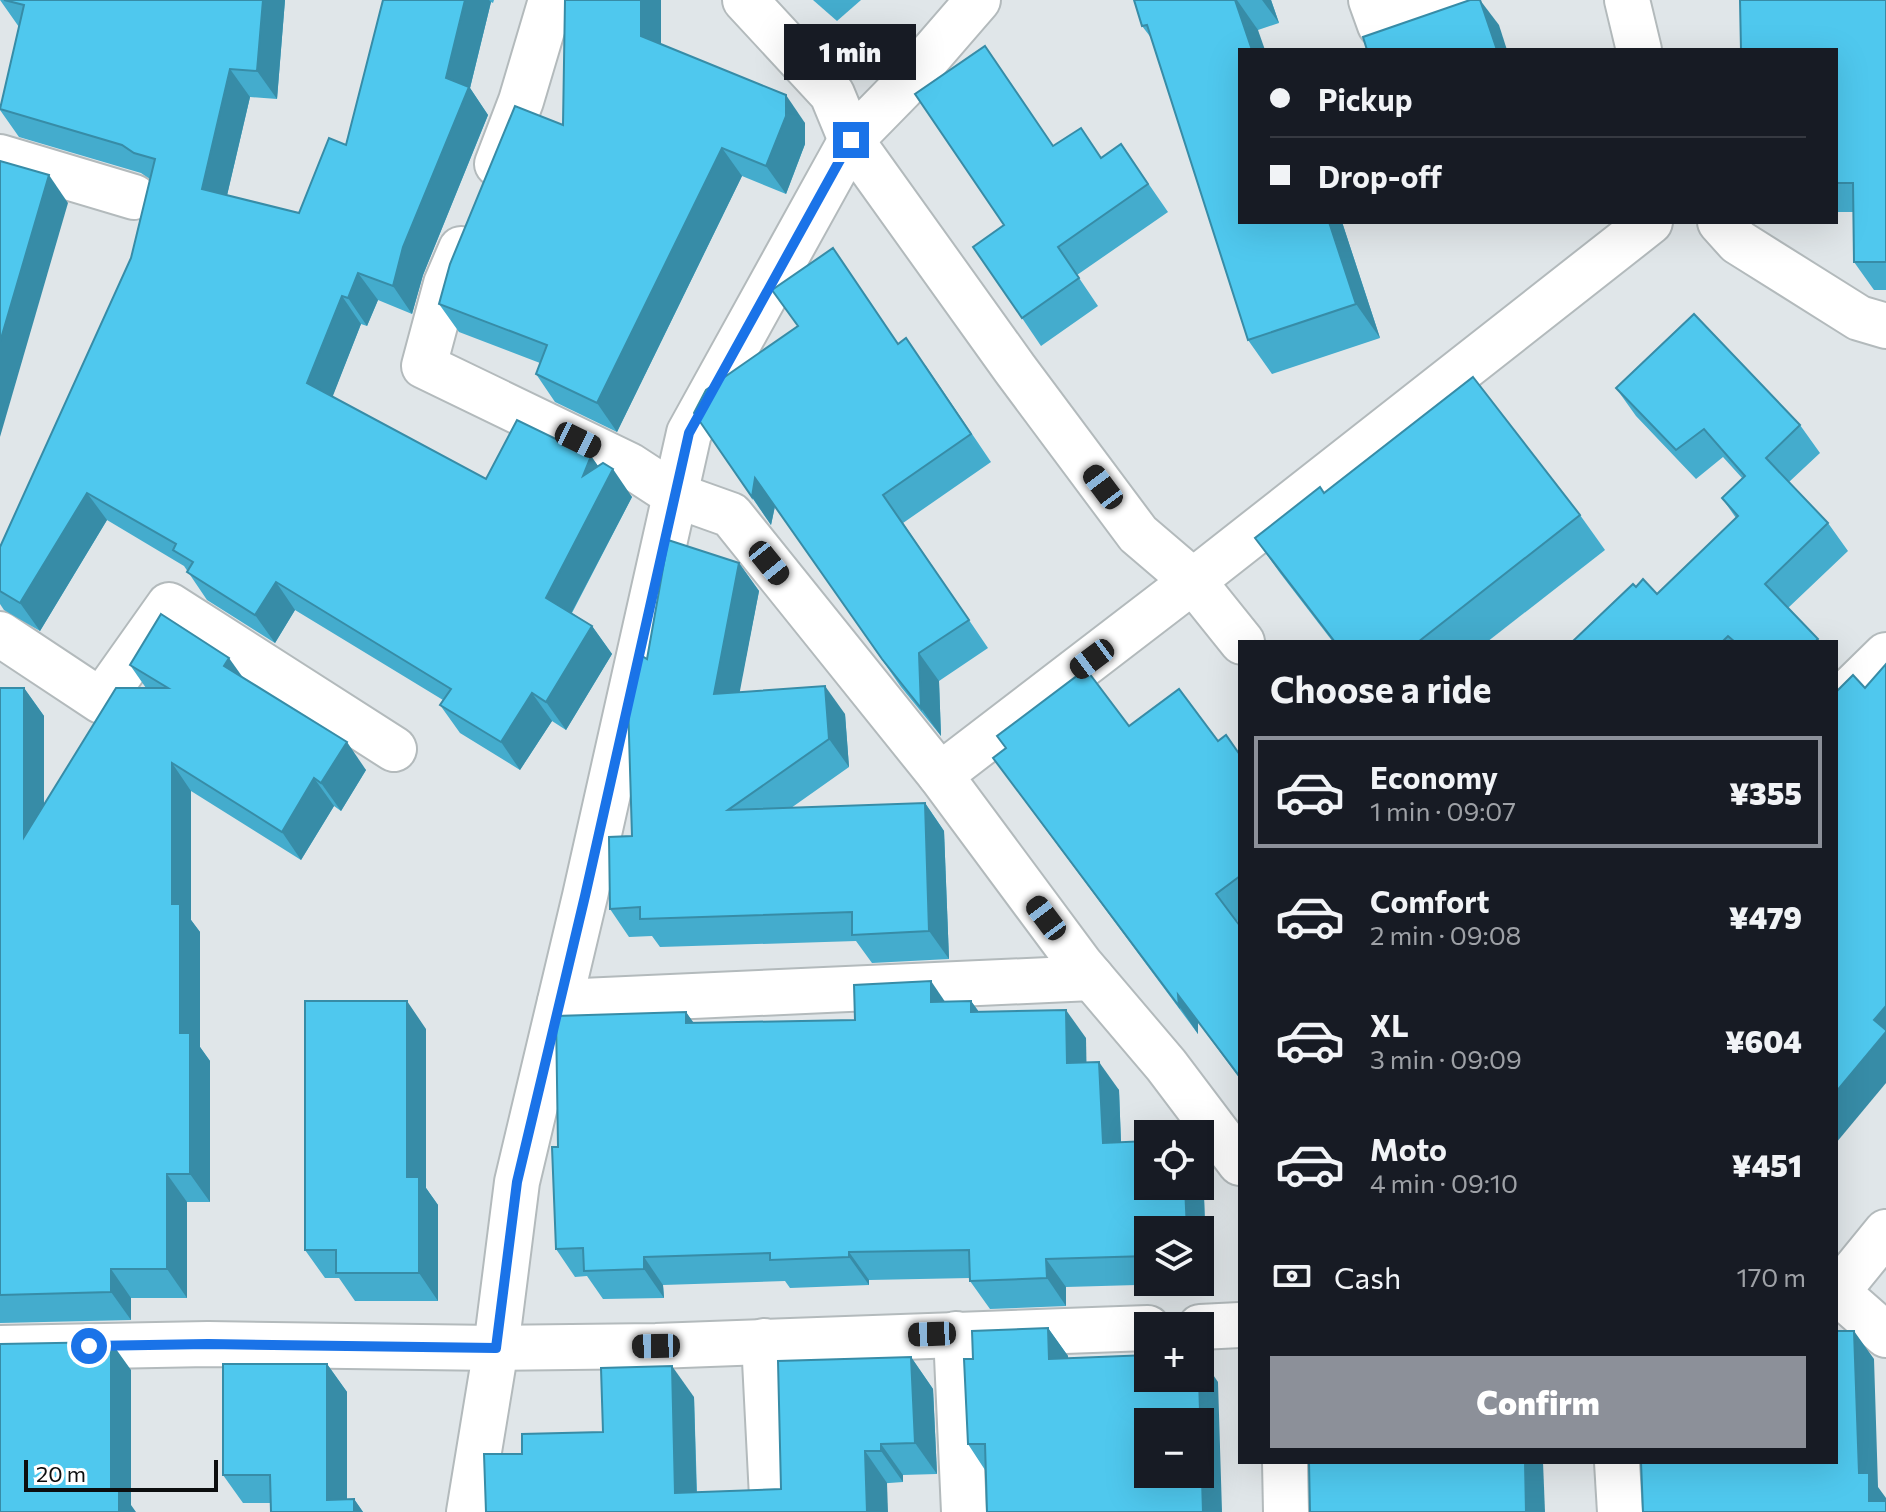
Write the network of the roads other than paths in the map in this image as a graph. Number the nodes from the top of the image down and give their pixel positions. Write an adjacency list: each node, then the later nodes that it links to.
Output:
1 (551, 0): 14 (street)
2 (745, 0): 8 (street)
3 (978, 0): 8 (street)
4 (1371, 0): 5 (street)
5 (1450, 0)
6 (1627, 0): 7 (street)
7 (1639, 48)
8 (851, 140): 14 (street); 15 (street)
9 (0, 157): 10 (street)
10 (134, 197)
11 (1647, 224): 15 (street)
12 (1722, 224): 13 (street)
13 (1886, 326)
14 (675, 495): 21 (street); 23 (street)
15 (1193, 581): 17 (street); 21 (street)
16 (0, 634): 20 (street)
17 (1240, 640)
18 (1886, 655): 19 (street)
19 (1838, 702)
20 (394, 749)
21 (940, 775): 22 (street)
22 (1092, 978): 23 (street); 24 (street)
23 (560, 1002): 35 (street)
24 (1238, 1160)
25 (1886, 1232): 26 (street)
26 (1838, 1291)
27 (1838, 1293): 32 (street)
28 (1238, 1325): 29 (street)
29 (1214, 1326)
30 (1134, 1328): 31 (street)
31 (956, 1334): 33 (street); 40 (street)
32 (1886, 1335)
33 (764, 1341): 35 (street); 38 (street)
34 (0, 1348): 35 (street)
35 (496, 1348): 39 (street)
36 (1285, 1464): 41 (street)
37 (1617, 1464): 42 (street)
38 (772, 1497)
39 (469, 1512)
40 (964, 1512)
41 (1286, 1512)
42 (1620, 1512)

